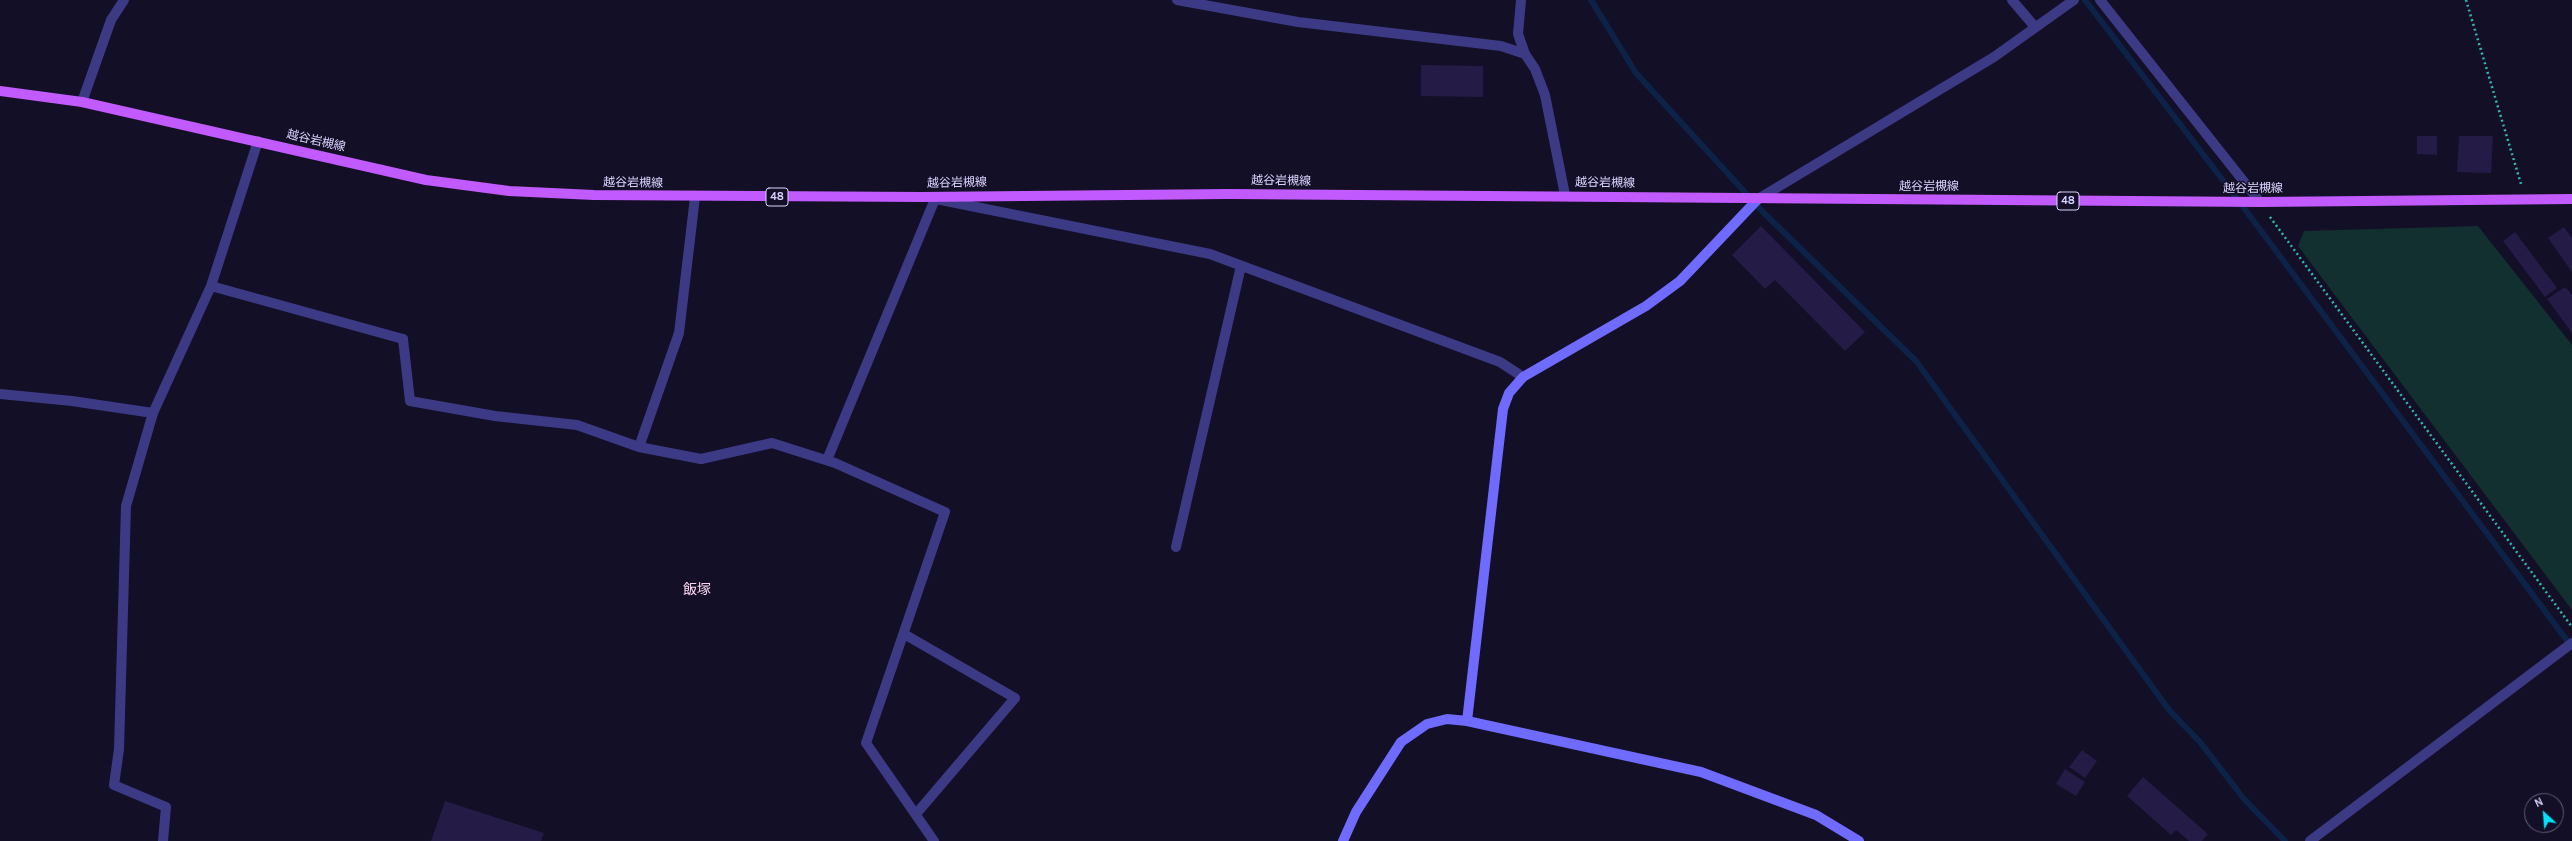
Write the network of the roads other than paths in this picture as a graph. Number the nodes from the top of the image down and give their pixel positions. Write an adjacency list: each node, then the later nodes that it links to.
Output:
1 (124, 0): 10 (street)
2 (1177, 0): 8 (street)
3 (1521, 0): 8 (street)
4 (2012, 0): 7 (street)
5 (2074, 0): 7 (street)
6 (2100, 0): 18 (street)
7 (2036, 27): 16 (street)
8 (1525, 54): 12 (street)
9 (0, 91): 10 (main road, 越谷岩槻線 / 48)
10 (82, 102): 11 (main road, 越谷岩槻線 / 48)
11 (258, 141): 14 (main road, 越谷岩槻線 / 48); 20 (street)
12 (1565, 195): 13 (main road, 越谷岩槻線 / 48); 16 (main road, 越谷岩槻線 / 48)
13 (922, 196): 14 (main road, 越谷岩槻線 / 48); 15 (street)
14 (695, 197): 24 (street)
15 (935, 199): 19 (street); 25 (street)
16 (1758, 199): 18 (main road, 越谷岩槻線 / 48); 21 (street)
17 (2572, 199): 18 (main road, 越谷岩槻線 / 48)
18 (2260, 202)
19 (1241, 266): 21 (street); 26 (street)
20 (211, 286): 23 (street); 24 (street)
21 (1523, 377): 29 (street)
22 (0, 394): 23 (street)
23 (152, 412): 31 (street)
24 (639, 447): 25 (street)
25 (827, 460): 27 (street)
26 (1176, 547)
27 (904, 634): 30 (street); 30 (street)
28 (2572, 643): 35 (street)
29 (1468, 721): 33 (street); 34 (street)
30 (916, 814): 32 (street)
31 (163, 841)
32 (934, 841)
33 (1343, 841)
34 (1859, 841)
35 (2310, 841)

